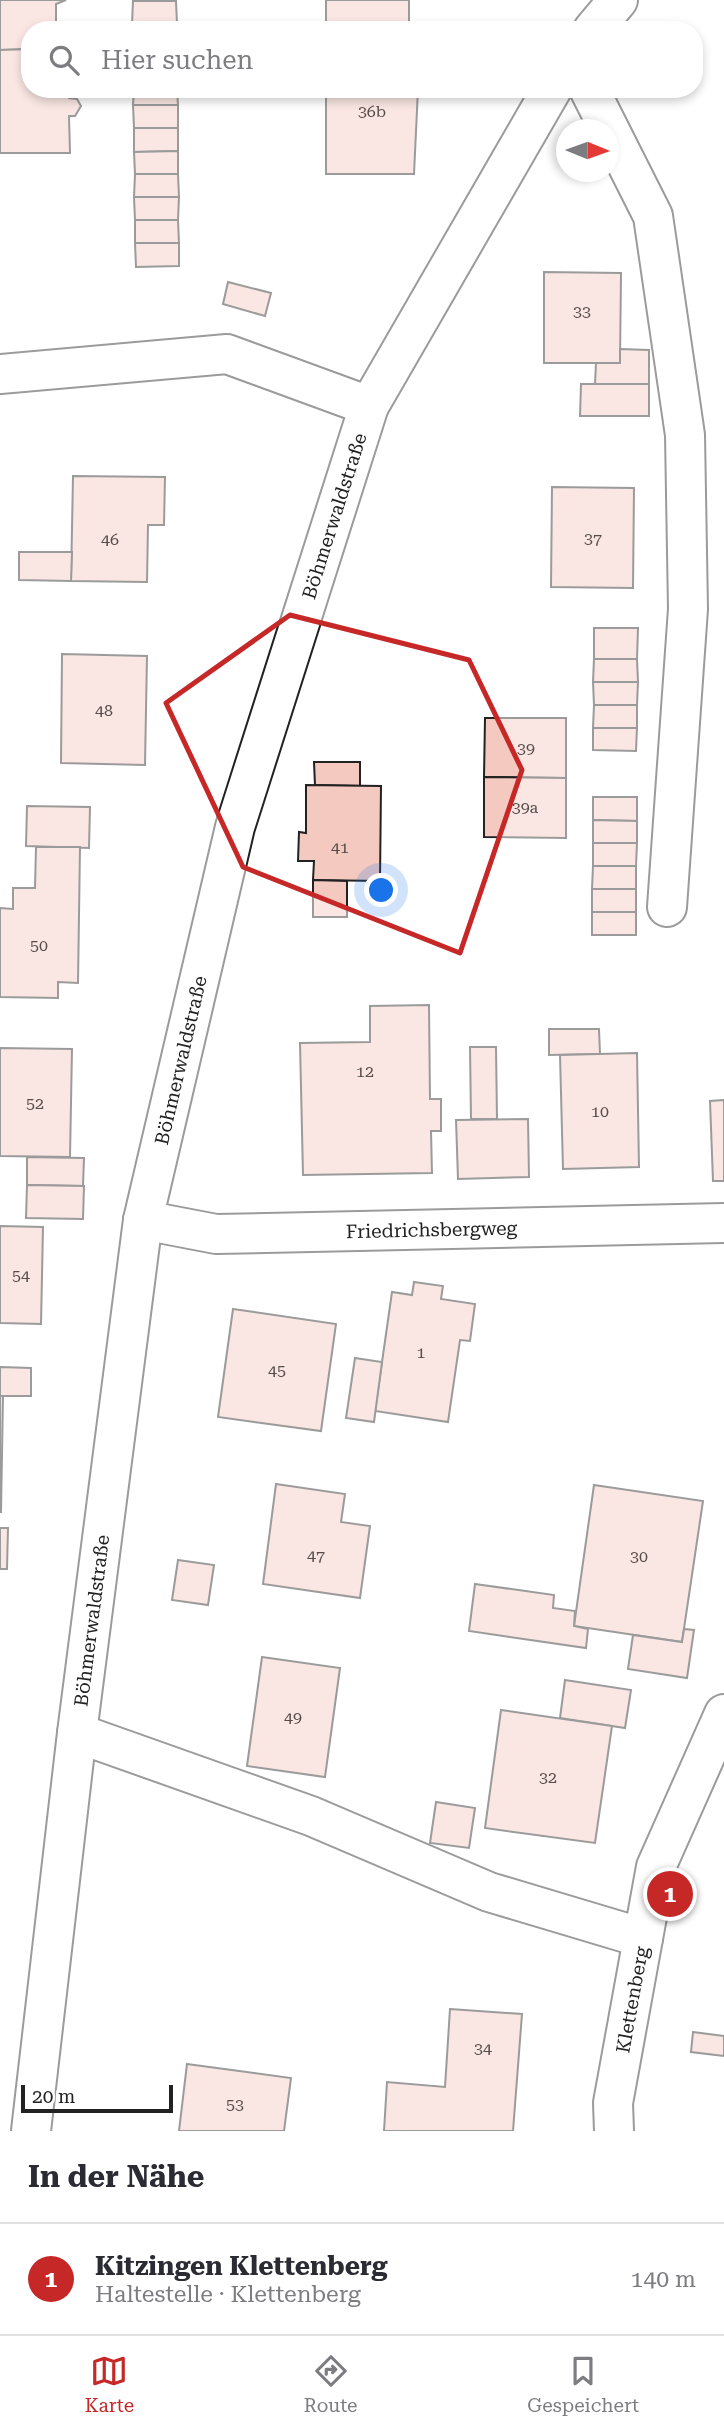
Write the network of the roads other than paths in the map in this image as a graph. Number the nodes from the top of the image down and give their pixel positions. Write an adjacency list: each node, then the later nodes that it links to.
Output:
1 (618, 0): 2 (street)
2 (600, 21)
3 (547, 98): 6 (street, Böhmerwaldstraße)
4 (594, 98): 7 (street)
5 (0, 374): 6 (street, Böhmerwaldstraße)
6 (369, 406): 8 (street, Böhmerwaldstraße)
7 (667, 907)
8 (143, 1220): 9 (street, Friedrichsbergweg); 11 (street, Böhmerwaldstraße)
9 (724, 1223)
10 (724, 1714): 12 (street, Klettenberg)
11 (77, 1733): 12 (street, Böhmerwaldstraße); 13 (street, Böhmerwaldstraße)
12 (643, 1938): 14 (street, Klettenberg)
13 (32, 2131)
14 (614, 2131)

